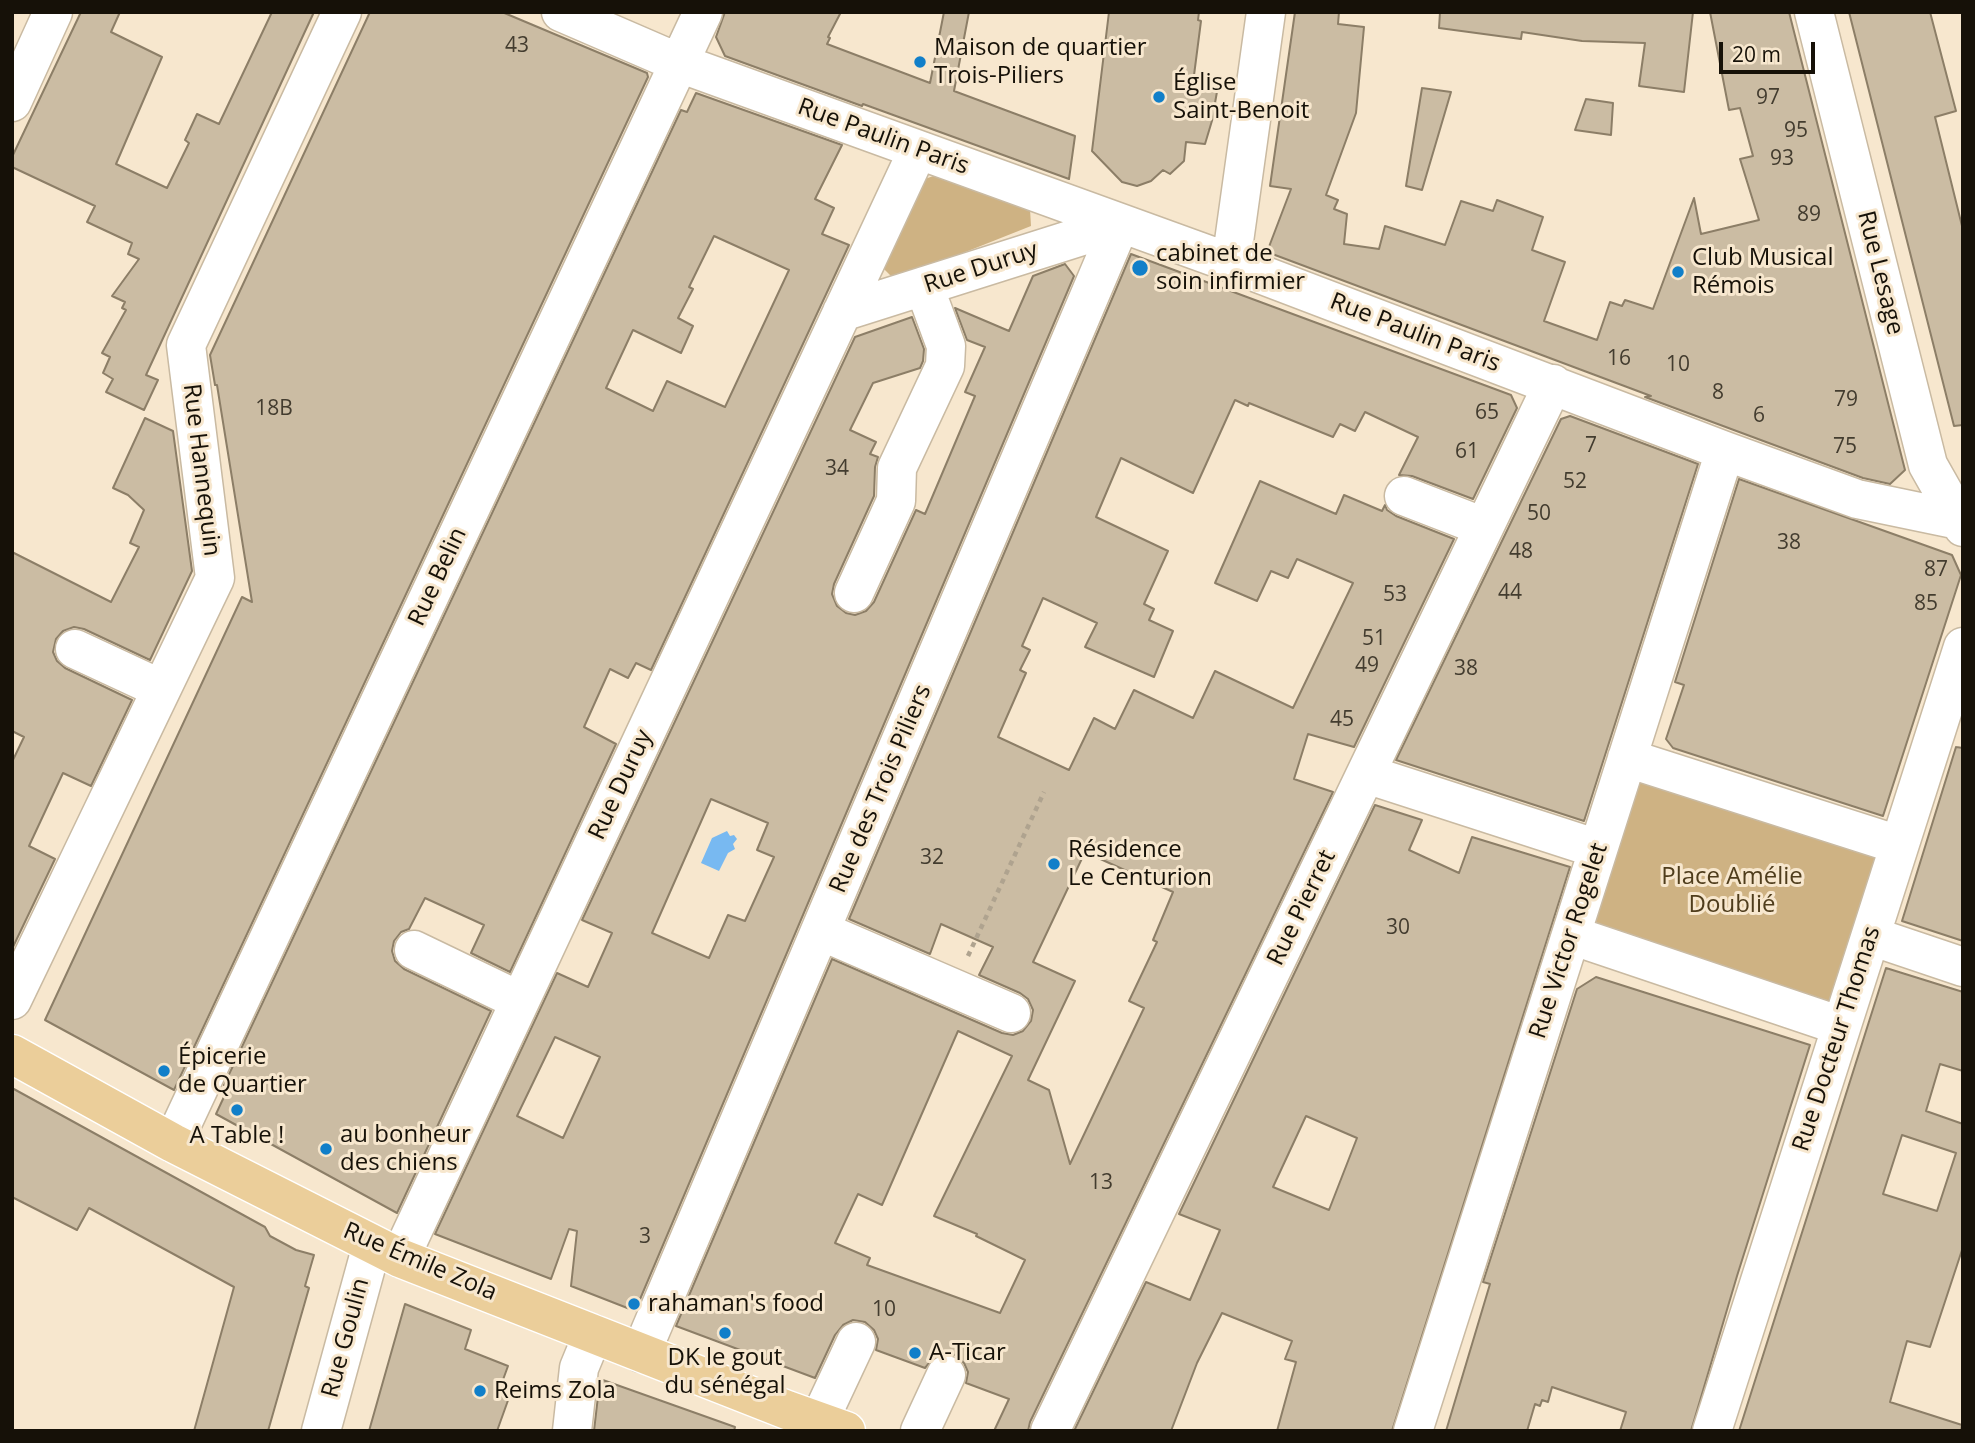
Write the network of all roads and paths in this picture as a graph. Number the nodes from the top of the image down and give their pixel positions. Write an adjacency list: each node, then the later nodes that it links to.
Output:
1 (54, 12): 8 (street)
2 (342, 12): 22 (street, Rue Hannequin)
3 (561, 12): 7 (street, Rue Paulin Paris)
4 (703, 12): 7 (street, Rue Belin)
5 (1266, 12): 11 (street)
6 (1814, 12): 17 (street, Rue Lesage)
7 (679, 63): 9 (street, Rue Paulin Paris); 39 (street, Rue Belin)
8 (12, 102)
9 (918, 150): 10 (street, Rue Paulin Paris); 13 (street, Rue Duruy)
10 (1120, 223): 11 (street, Rue Paulin Paris); 12 (street, Rue Duruy); 28 (street, Rue des Trois Piliers)
11 (1231, 263): 14 (street, Rue Paulin Paris)
12 (924, 286): 13 (street, Rue Duruy); 19 (street)
13 (842, 312): 35 (street, Rue Duruy)
14 (1553, 384): 15 (street, Rue Paulin Paris); 18 (street, Rue Pierret)
15 (1725, 451): 17 (street, Rue Paulin Paris); 23 (street, Rue Victor Rogelet)
16 (1404, 496): 18 (street)
17 (1962, 523)
18 (1484, 527): 24 (street, Rue Pierret)
19 (854, 593)
20 (1963, 647): 26 (street, Rue Docteur Thomas)
21 (75, 649): 22 (street)
22 (162, 689): 34 (street, Rue Hannequin)
23 (1627, 758): 26 (street); 27 (street, Rue Victor Rogelet)
24 (1366, 774): 27 (street); 49 (street, Rue Pierret)
25 (1044, 792): 33 (path)
26 (1899, 845): 30 (street, Rue Docteur Thomas)
27 (1598, 849): 29 (street, Rue Victor Rogelet)
28 (821, 931): 33 (street); 43 (street, Rue des Trois Piliers)
29 (1571, 935): 37 (street); 50 (street, Rue Victor Rogelet)
30 (1871, 936): 32 (street); 37 (street, Rue Docteur Thomas)
31 (414, 950): 35 (street)
32 (1963, 967)
33 (953, 989): 36 (street)
34 (12, 1000)
35 (520, 1001): 40 (street, Rue Duruy)
36 (1011, 1013)
37 (1842, 1026): 51 (street, Rue Docteur Thomas)
38 (12, 1054): 39 (main road, Rue Émile Zola)
39 (173, 1143): 40 (main road, Rue Émile Zola)
40 (386, 1251): 41 (main road, Rue Émile Zola); 46 (street, Rue Goulin)
41 (593, 1334): 43 (main road, Rue Émile Zola); 47 (street)
42 (856, 1342): 45 (street)
43 (641, 1353): 45 (main road, Rue Émile Zola)
44 (946, 1375): 48 (street)
45 (833, 1426)
46 (320, 1431)
47 (572, 1431)
48 (920, 1431)
49 (1050, 1431)
50 (1413, 1431)
51 (1712, 1431)

